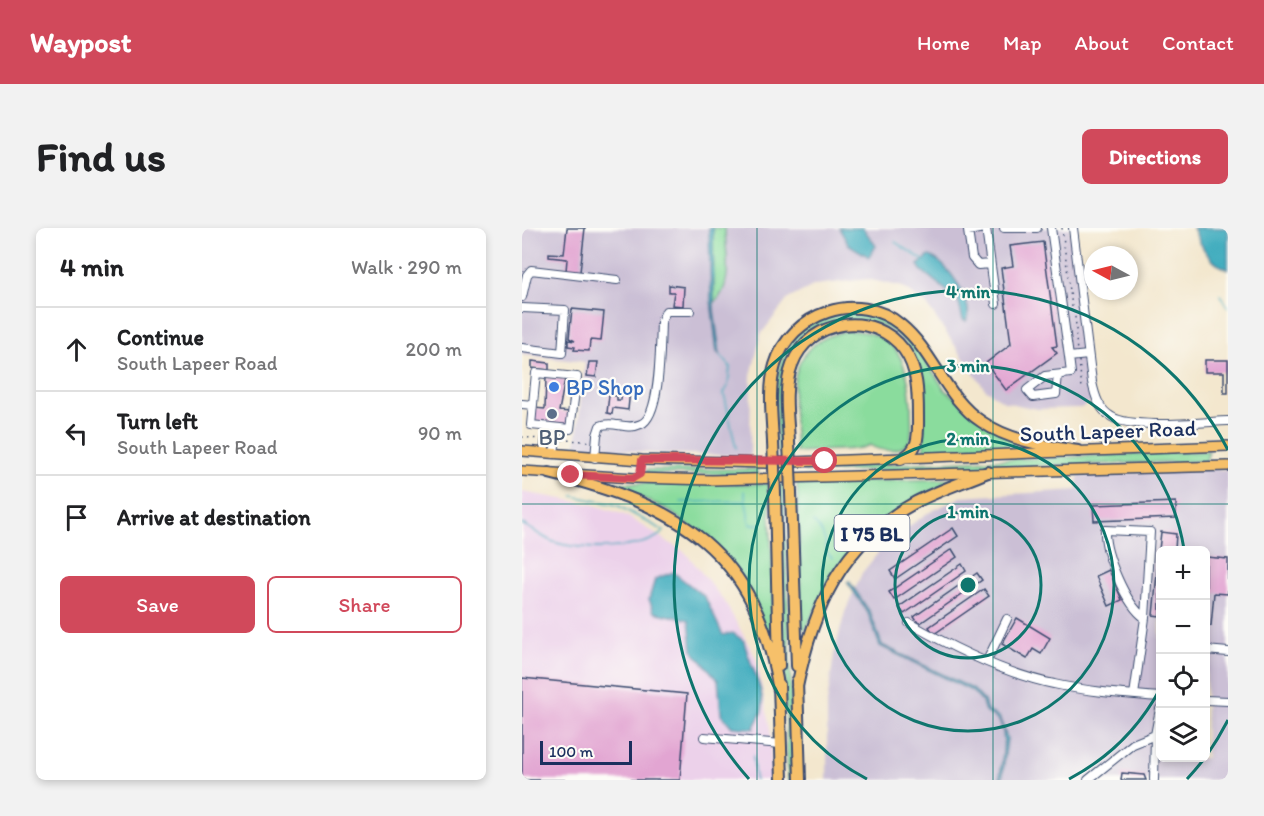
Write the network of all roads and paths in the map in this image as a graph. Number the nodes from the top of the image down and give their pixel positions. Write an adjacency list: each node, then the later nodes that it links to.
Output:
1 (985, 228): 7 (street); 7 (street)
2 (1004, 228): 3 (street)
3 (1037, 228)
4 (1051, 228): 15 (street)
5 (1062, 228): 15 (path)
6 (1073, 228): 14 (street)
7 (990, 264): 10 (street)
8 (617, 280): 9 (street)
9 (522, 297)
10 (996, 304)
11 (522, 308): 13 (street)
12 (690, 311): 32 (street)
13 (522, 348)
14 (1088, 355): 15 (street); 20 (street)
15 (1074, 357): 16 (street); 17 (path)
16 (1058, 375)
17 (1082, 388)
18 (522, 404): 19 (street)
19 (533, 405): 21 (street); 22 (street)
20 (1228, 421)
21 (547, 427): 22 (street); 30 (street)
22 (557, 428): 31 (street)
23 (522, 437): 24 (path)
24 (542, 439)
25 (559, 440): 26 (path)
26 (590, 442)
27 (1225, 446): 29 (main road, South Lapeer Road); 35 (main road)
28 (522, 451): 30 (main road, South Lapeer Road)
29 (1078, 451): 33 (main road, South Lapeer Road); 48 (highway, bridge)
30 (544, 453): 31 (main road, South Lapeer Road)
31 (554, 454): 32 (main road, South Lapeer Road)
32 (595, 458): 34 (main road, South Lapeer Road)
33 (901, 459): 34 (main road, South Lapeer Road); 47 (highway, bridge)
34 (642, 460): 40 (main road)
35 (1213, 466): 36 (main road, South Lapeer Road / I 75 BL); 38 (main road, South Lapeer Road / I 75 BL)
36 (1228, 466)
37 (522, 471): 39 (main road, South Lapeer Road)
38 (988, 472): 40 (main road, South Lapeer Road); 47 (highway, I 75 BL)
39 (549, 473): 40 (main road, South Lapeer Road); 48 (highway)
40 (633, 478)
41 (1145, 618): 41 (street); 49 (street)
42 (1007, 619): 46 (street)
43 (909, 623): 46 (street)
44 (1210, 650): 45 (street)
45 (1228, 652)
46 (987, 660): 49 (street)
47 (797, 687): 58 (highway, I 75 BL)
48 (779, 692): 56 (highway)
49 (1134, 694): 50 (street)
50 (1156, 696)
51 (1210, 700): 52 (street)
52 (1228, 701)
53 (1156, 731): 54 (street)
54 (1155, 735): 59 (street); 60 (street)
55 (704, 737): 56 (street)
56 (781, 744): 57 (highway)
57 (782, 780)
58 (800, 780)
59 (1088, 780)
60 (1154, 780)

